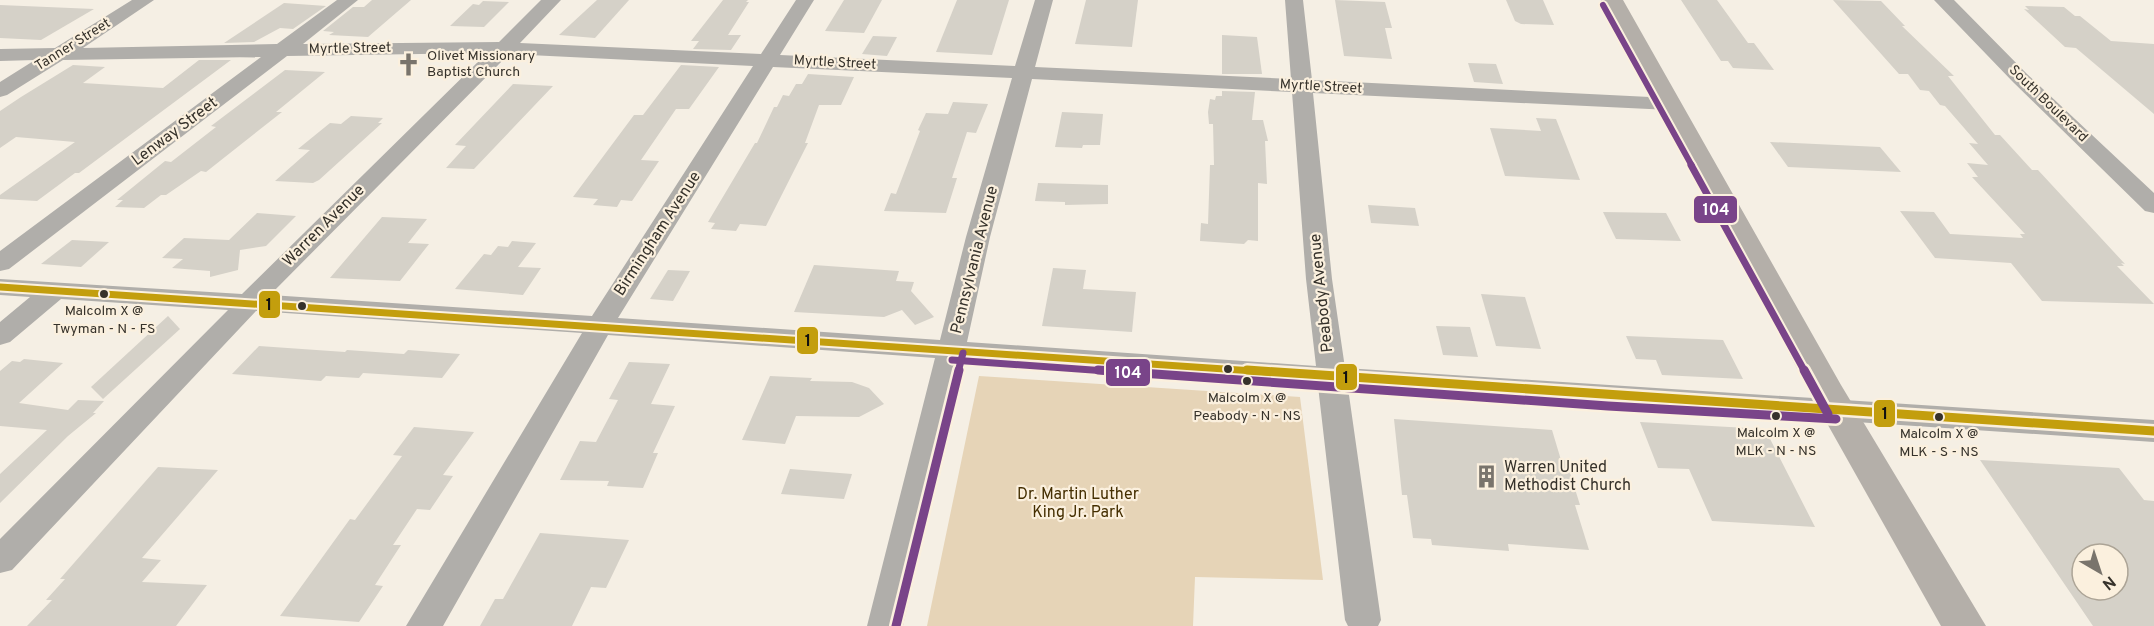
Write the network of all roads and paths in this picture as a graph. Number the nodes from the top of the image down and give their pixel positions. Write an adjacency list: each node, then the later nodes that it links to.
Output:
1 (145, 0): 11 (street, Tanner Street)
2 (349, 0): 10 (street, Lenway Street)
3 (552, 0): 9 (street, Warren Avenue)
4 (805, 0): 13 (street, Birmingham Avenue)
5 (1044, 0): 14 (street, Pennsylvania Avenue)
6 (1294, 0): 15 (street, Peabody Avenue)
7 (1612, 0): 17 (main road)
8 (1943, 0): 18 (street, South Boulevard)
9 (504, 48): 10 (street, Myrtle Street); 13 (street, Myrtle Street); 22 (street, Warren Avenue)
10 (284, 49): 11 (street, Myrtle Street); 19 (street, Lenway Street)
11 (59, 54): 12 (street, Myrtle Street); 16 (street, Tanner Street)
12 (0, 55)
13 (769, 60): 14 (street, Myrtle Street); 23 (street, Birmingham Avenue)
14 (1026, 71): 15 (street, Myrtle Street); 25 (street, Pennsylvania Avenue)
15 (1302, 86): 17 (street, Myrtle Street); 26 (street, Peabody Avenue)
16 (0, 91)
17 (1670, 104): 27 (main road)
18 (2154, 206)
19 (0, 263)
20 (0, 287): 21 (street)
21 (54, 291): 22 (street); 24 (street)
22 (249, 304): 23 (street); 29 (street, Warren Avenue)
23 (600, 327): 25 (street); 31 (street, Birmingham Avenue)
24 (0, 336)
25 (953, 350): 26 (street); 32 (street, Pennsylvania Avenue)
26 (1331, 377): 27 (street); 30 (street, Peabody Avenue)
27 (1837, 409): 28 (street); 33 (main road)
28 (2154, 431)
29 (0, 560)
30 (1363, 620)
31 (424, 626)
32 (885, 626)
33 (1964, 626)

